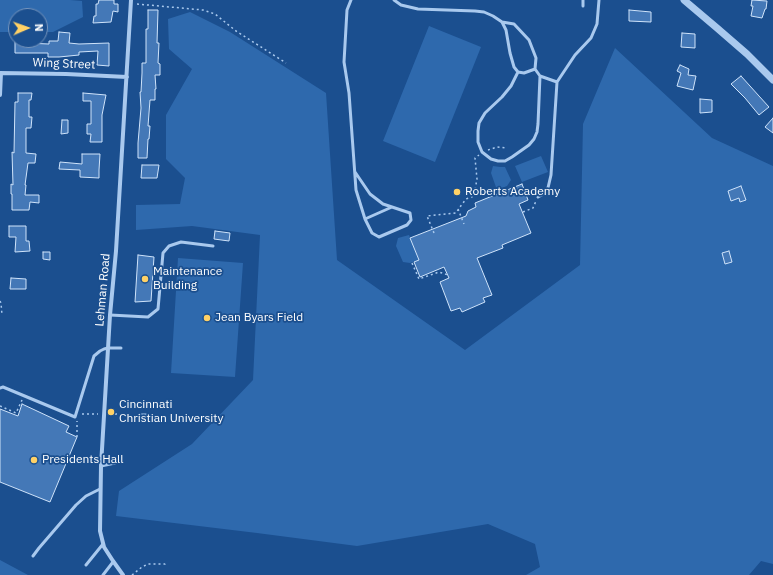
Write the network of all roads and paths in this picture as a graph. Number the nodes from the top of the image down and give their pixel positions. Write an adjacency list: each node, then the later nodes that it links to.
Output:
1 (131, 0): 15 (street, Lehman Road)
2 (351, 0): 22 (lane)
3 (394, 0): 9 (lane)
4 (583, 0): 8 (lane)
5 (599, 0): 17 (lane)
6 (684, 0): 16 (street)
7 (137, 4): 10 (path)
8 (583, 6)
9 (502, 22): 11 (lane); 12 (lane)
10 (286, 63)
11 (535, 70): 12 (lane); 14 (lane)
12 (518, 72): 14 (lane)
13 (1, 73): 15 (street, Wing Street); 18 (street)
14 (540, 76): 17 (lane)
15 (127, 77): 35 (street, Lehman Road)
16 (773, 80)
17 (557, 82): 23 (lane)
18 (0, 95)
19 (506, 148): 20 (path)
20 (488, 150)
21 (480, 154): 25 (path)
22 (355, 172): 24 (lane); 27 (lane)
23 (538, 197): 26 (path)
24 (392, 207): 27 (lane); 27 (lane)
25 (458, 209): 28 (path); 29 (path)
26 (523, 212)
27 (365, 219)
28 (464, 224)
29 (434, 234)
30 (213, 246): 35 (lane)
31 (412, 263): 32 (path)
32 (448, 275)
33 (0, 301): 34 (path)
34 (2, 315)
35 (110, 315): 36 (street, Lehman Road)
36 (108, 348): 37 (lane); 39 (lane); 50 (street, Lehman Road)
37 (121, 348)
38 (0, 388): 39 (lane)
39 (24, 396): 40 (path)
40 (0, 406)
41 (77, 414): 42 (path)
42 (99, 414)
43 (110, 414): 44 (path)
44 (118, 414)
45 (140, 415): 46 (lane)
46 (146, 415)
47 (77, 422): 48 (path)
48 (76, 437)
49 (115, 463): 50 (lane)
50 (101, 466): 51 (street, Lehman Road)
51 (100, 489): 52 (street, Lehman Road); 53 (lane)
52 (103, 544): 54 (street, Lehman Road); 56 (lane)
53 (34, 556)
54 (114, 562): 57 (lane); 58 (street, Lehman Road)
55 (167, 562): 59 (path)
56 (86, 565)
57 (103, 575)
58 (123, 575)
59 (132, 575)

